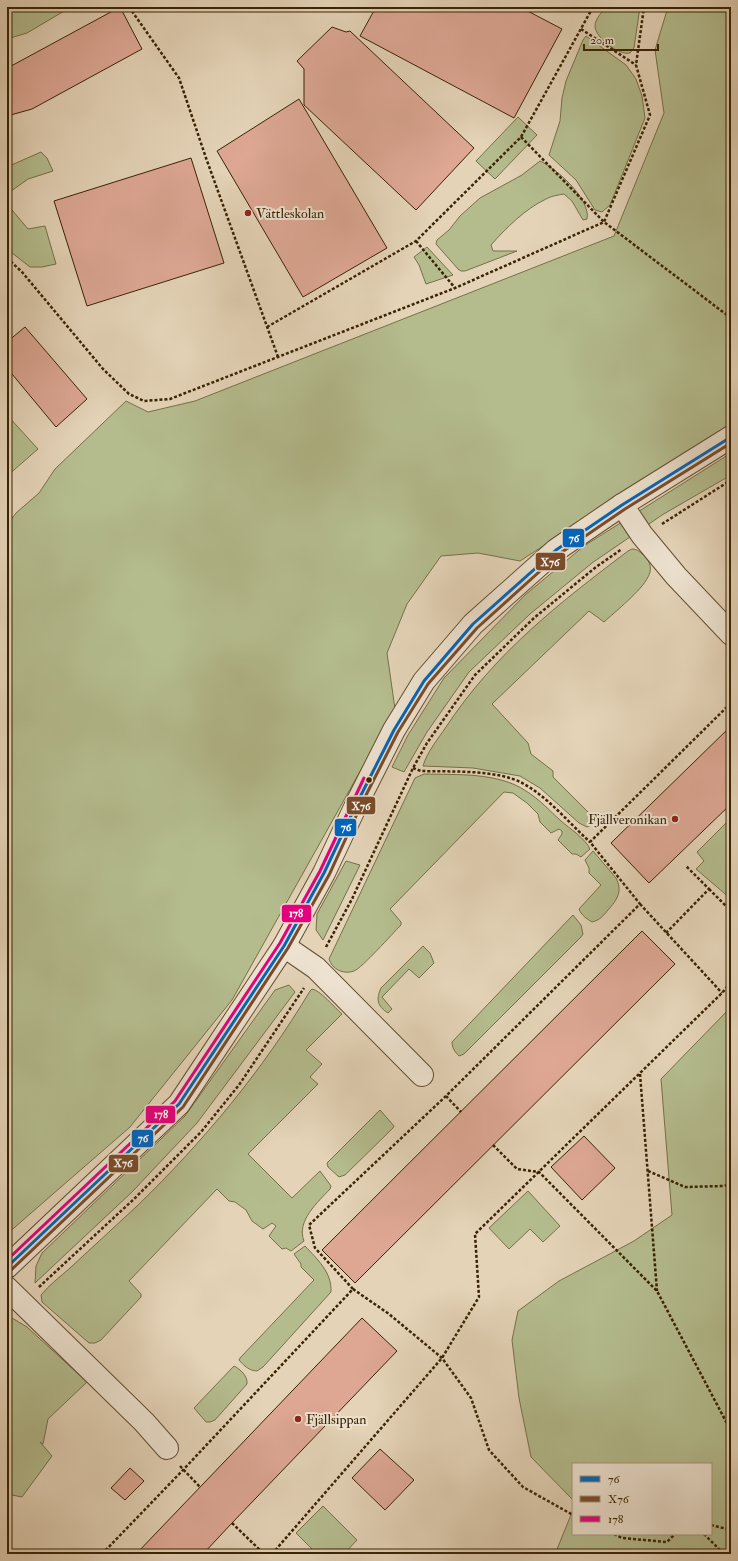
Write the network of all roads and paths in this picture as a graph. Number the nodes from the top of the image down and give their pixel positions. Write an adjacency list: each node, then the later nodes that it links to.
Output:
1 (129, 7): 12 (path)
2 (593, 7): 4 (path)
3 (644, 7): 5 (path)
4 (581, 29): 5 (path); 6 (path)
5 (636, 65): 7 (path)
6 (521, 137): 7 (path); 8 (path)
7 (604, 222): 10 (path); 11 (path)
8 (416, 241): 10 (path); 12 (path)
9 (7, 258): 13 (path)
10 (455, 288): 13 (path)
11 (731, 318)
12 (268, 327): 13 (path)
13 (278, 357)
14 (731, 437): 16 (street)
15 (731, 480): 17 (path)
16 (622, 504): 17 (street); 27 (street)
17 (642, 535): 18 (street); 20 (path)
18 (731, 634)
19 (731, 703): 21 (path)
20 (414, 768): 21 (path); 28 (path)
21 (590, 842): 24 (path)
22 (686, 866): 23 (path)
23 (709, 889): 25 (path); 26 (path)
24 (640, 904): 26 (path); 33 (path)
25 (731, 911)
26 (666, 933): 30 (path)
27 (284, 946): 28 (street); 39 (street)
28 (316, 968): 32 (street); 42 (path)
29 (731, 982): 30 (path)
30 (722, 993): 31 (path)
31 (640, 1073): 36 (path); 37 (path)
32 (422, 1075)
33 (446, 1096): 34 (path); 40 (path)
34 (461, 1112)
35 (493, 1145): 37 (path)
36 (648, 1171): 38 (path); 41 (path)
37 (540, 1172): 41 (path); 43 (path)
38 (731, 1184)
39 (7, 1267)
40 (354, 1289): 43 (path); 46 (path)
41 (658, 1291): 44 (path)
42 (14, 1296): 45 (street)
43 (442, 1358): 48 (path); 57 (path)
44 (731, 1431)
45 (168, 1448): 46 (path)
46 (183, 1470): 47 (path); 55 (path)
47 (200, 1487)
48 (572, 1514)
49 (232, 1523): 56 (path)
50 (712, 1525): 51 (path)
51 (731, 1530)
52 (616, 1535): 53 (path)
53 (674, 1535)
54 (705, 1535): 58 (path)
55 (102, 1554)
56 (264, 1554)
57 (272, 1554)
58 (724, 1554)

